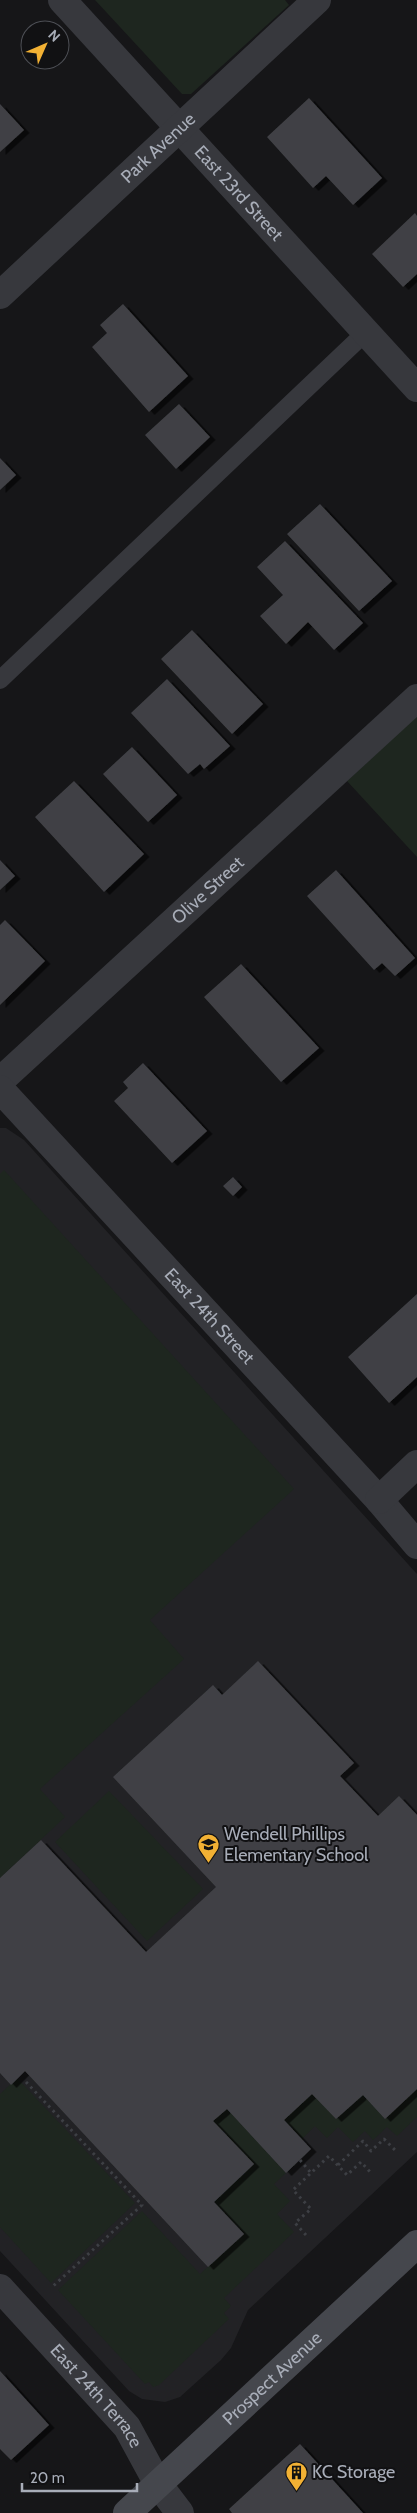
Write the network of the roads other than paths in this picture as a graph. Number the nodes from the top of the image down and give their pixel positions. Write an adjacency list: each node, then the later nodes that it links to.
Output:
1 (62, 0): 3 (street, East 23rd Street)
2 (318, 0): 3 (street, Park Avenue)
3 (180, 127): 4 (street, Park Avenue); 5 (street, East 23rd Street)
4 (0, 295)
5 (366, 332): 6 (street, East 23rd Street); 7 (lane)
6 (417, 388)
7 (0, 680)
8 (417, 698): 9 (street, Olive Street)
9 (0, 1081)
10 (0, 1089): 12 (street, East 24th Street)
11 (417, 1464): 12 (street)
12 (379, 1500): 13 (street, East 24th Street)
13 (417, 1545)
14 (417, 2244): 16 (main road, Prospect Avenue)
15 (0, 2288): 16 (street, East 24th Terrace)
16 (158, 2484): 17 (main road, Prospect Avenue); 18 (street, East 24th Terrace)
17 (127, 2513)
18 (180, 2513)

